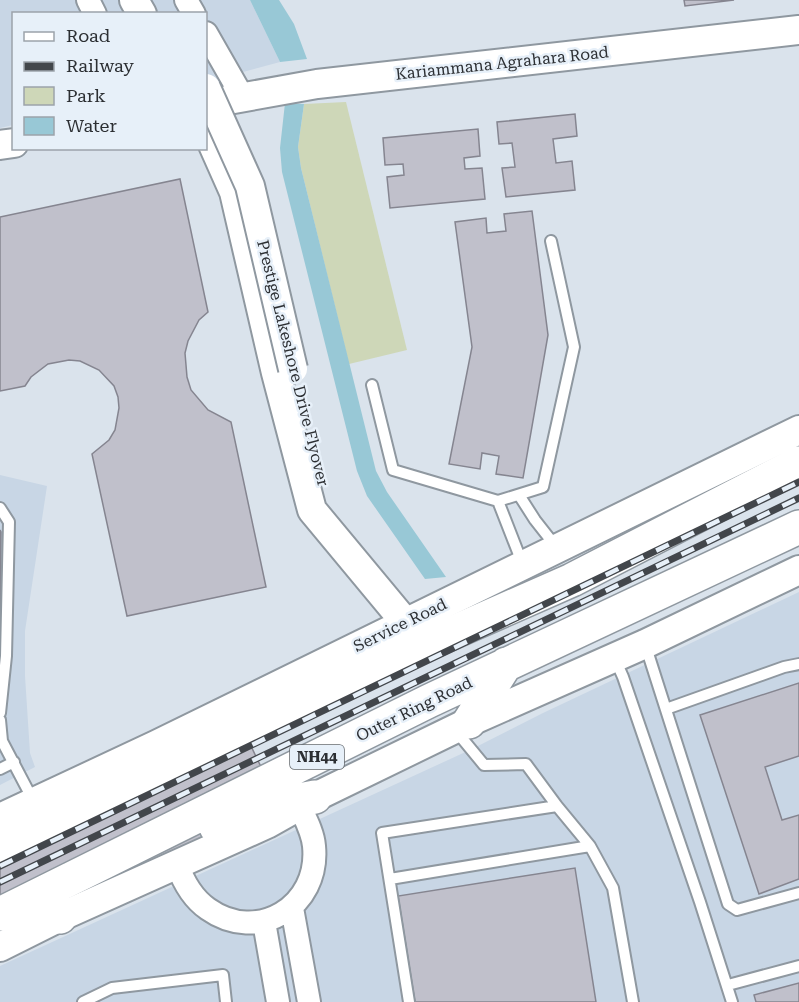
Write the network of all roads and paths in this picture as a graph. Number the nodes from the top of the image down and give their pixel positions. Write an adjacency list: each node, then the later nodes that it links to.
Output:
1 (799, 30): 4 (street, Kariammana Agrahara Road)
2 (207, 34): 4 (street)
3 (207, 90): 8 (street, Prestige Lakeshore Drive Flyover, bridge)
4 (253, 94): 5 (street, Kariammana Agrahara Road)
5 (207, 104)
6 (207, 131): 8 (street, Prestige Lakeshore Drive Flyover)
7 (551, 241): 13 (lane)
8 (284, 371): 21 (street, Prestige Lakeshore Drive Flyover)
9 (372, 385): 14 (lane)
10 (799, 430): 17 (street, Service Road)
11 (799, 464): 20 (highway)
12 (799, 487): 20 (highway)
13 (519, 495): 14 (lane); 17 (lane)
14 (498, 501): 18 (lane)
15 (0, 508): 27 (lane)
16 (799, 528): 24 (highway, Outer Ring Road / NH44)
17 (557, 548): 18 (street, Service Road)
18 (523, 565): 21 (street, Service Road)
19 (799, 570): 22 (street)
20 (514, 607): 30 (highway)
21 (413, 618): 30 (street, Service Road)
22 (645, 644): 23 (street); 26 (lane)
23 (614, 657): 29 (street); 49 (lane)
24 (506, 664): 29 (highway); 37 (highway, Outer Ring Road / NH44)
25 (799, 664): 26 (lane)
26 (666, 709): 42 (lane)
27 (0, 713)
28 (0, 720): 31 (lane)
29 (462, 726): 34 (lane); 35 (street)
30 (222, 727): 33 (street, Service Road); 39 (highway)
31 (14, 762): 32 (lane); 33 (lane)
32 (0, 769)
33 (34, 802): 36 (street, Service Road)
34 (557, 806): 38 (lane); 41 (lane)
35 (308, 812): 37 (highway); 40 (street); 44 (street)
36 (0, 818)
37 (163, 833): 43 (highway, Outer Ring Road / NH44)
38 (590, 846): 41 (lane); 55 (lane)
39 (0, 849)
40 (182, 876): 43 (street); 46 (street)
41 (390, 879): 54 (lane)
42 (799, 893)
43 (53, 904): 45 (highway, Outer Ring Road / NH44); 47 (street)
44 (292, 908): 46 (street); 53 (street)
45 (0, 914)
46 (264, 922): 52 (street)
47 (0, 947)
48 (799, 966): 49 (lane)
49 (728, 985): 56 (lane)
50 (83, 1002): 51 (lane)
51 (226, 1002)
52 (278, 1002)
53 (309, 1002)
54 (409, 1002)
55 (633, 1002)
56 (732, 1002)

